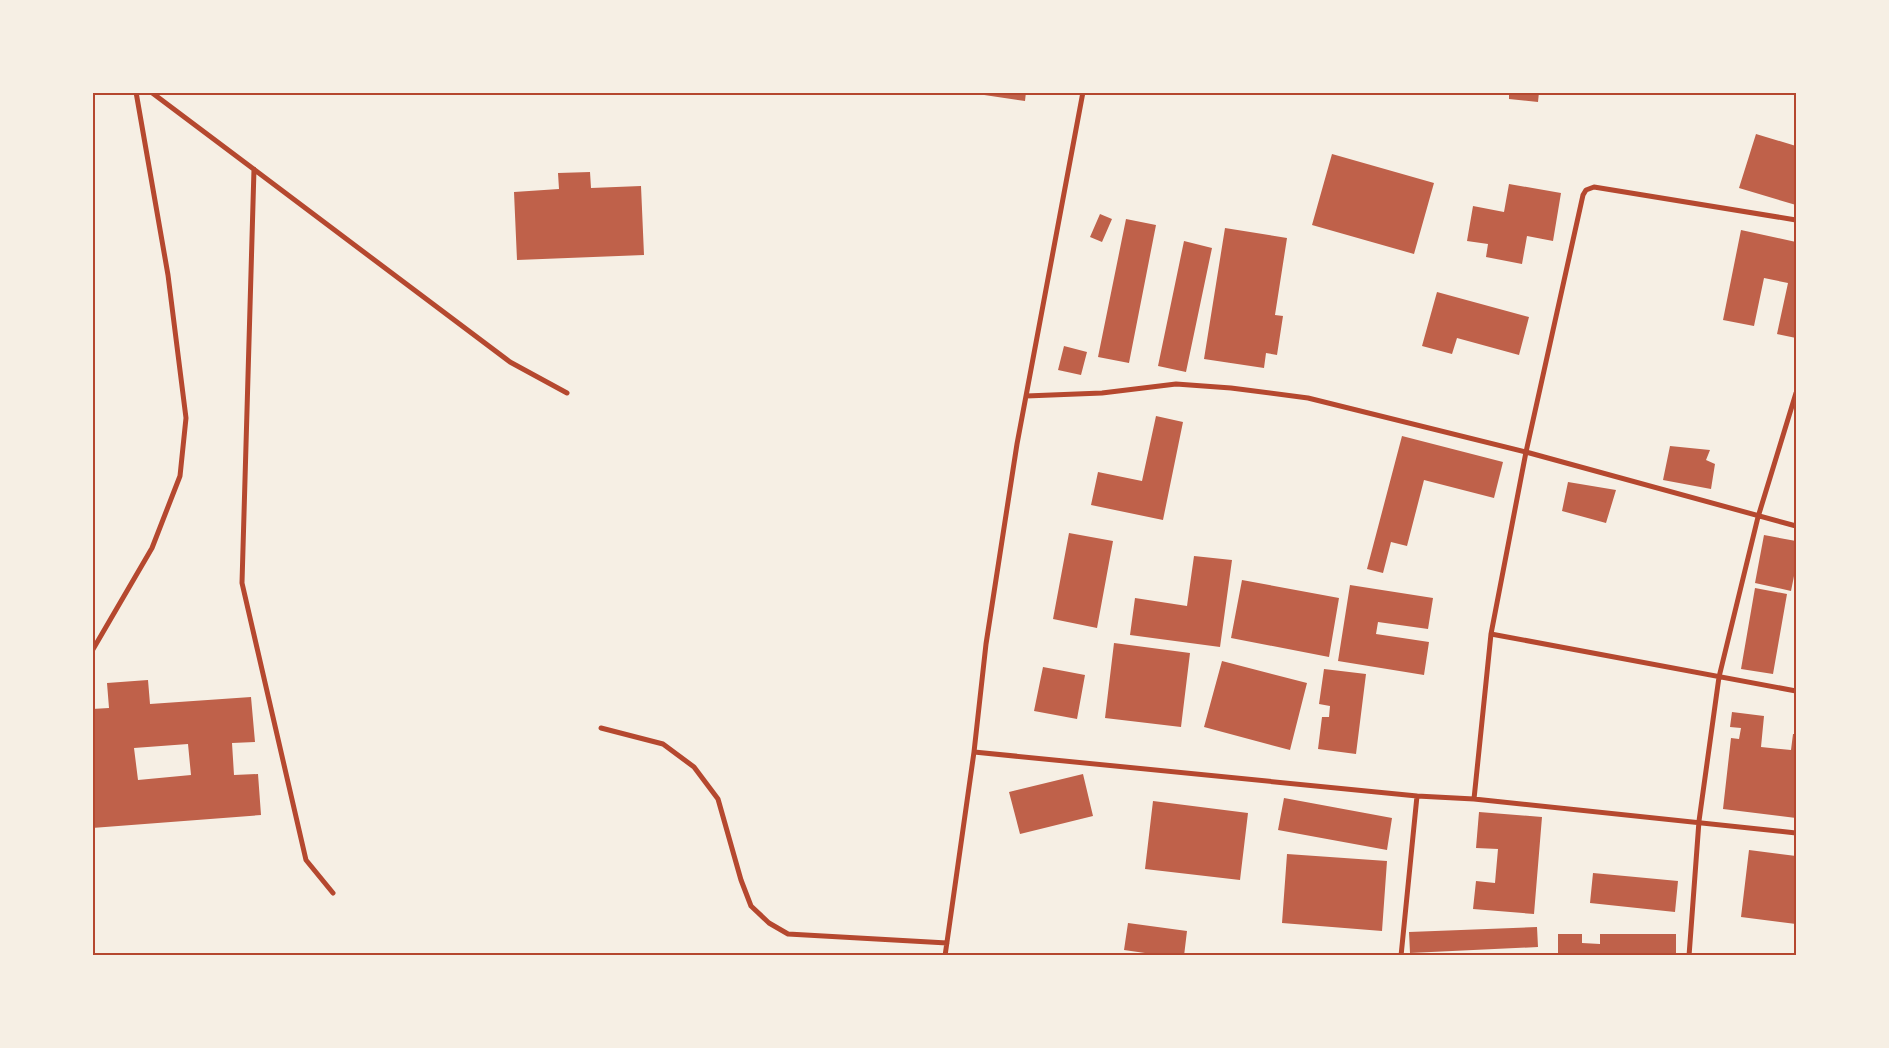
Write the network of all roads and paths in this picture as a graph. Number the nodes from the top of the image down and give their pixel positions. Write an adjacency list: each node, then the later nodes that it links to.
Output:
1 (136, 92): 13 (street)
2 (151, 92): 4 (street)
3 (1083, 92): 8 (street)
4 (254, 169): 6 (street); 22 (street)
5 (1796, 220): 9 (street)
6 (567, 393)
7 (1796, 393): 10 (street)
8 (1026, 396): 9 (street); 17 (street)
9 (1526, 452): 10 (street); 12 (street)
10 (1758, 517): 11 (street); 14 (street)
11 (1796, 526)
12 (1491, 634): 14 (street); 19 (street)
13 (92, 651)
14 (1719, 677): 15 (street); 20 (street)
15 (1796, 691)
16 (601, 728): 23 (street)
17 (974, 752): 18 (street); 23 (street)
18 (1417, 796): 19 (street); 25 (street)
19 (1474, 799): 20 (street)
20 (1700, 821): 21 (street); 26 (street)
21 (1796, 833)
22 (333, 893)
23 (947, 943): 24 (street)
24 (945, 956)
25 (1401, 956)
26 (1689, 956)

